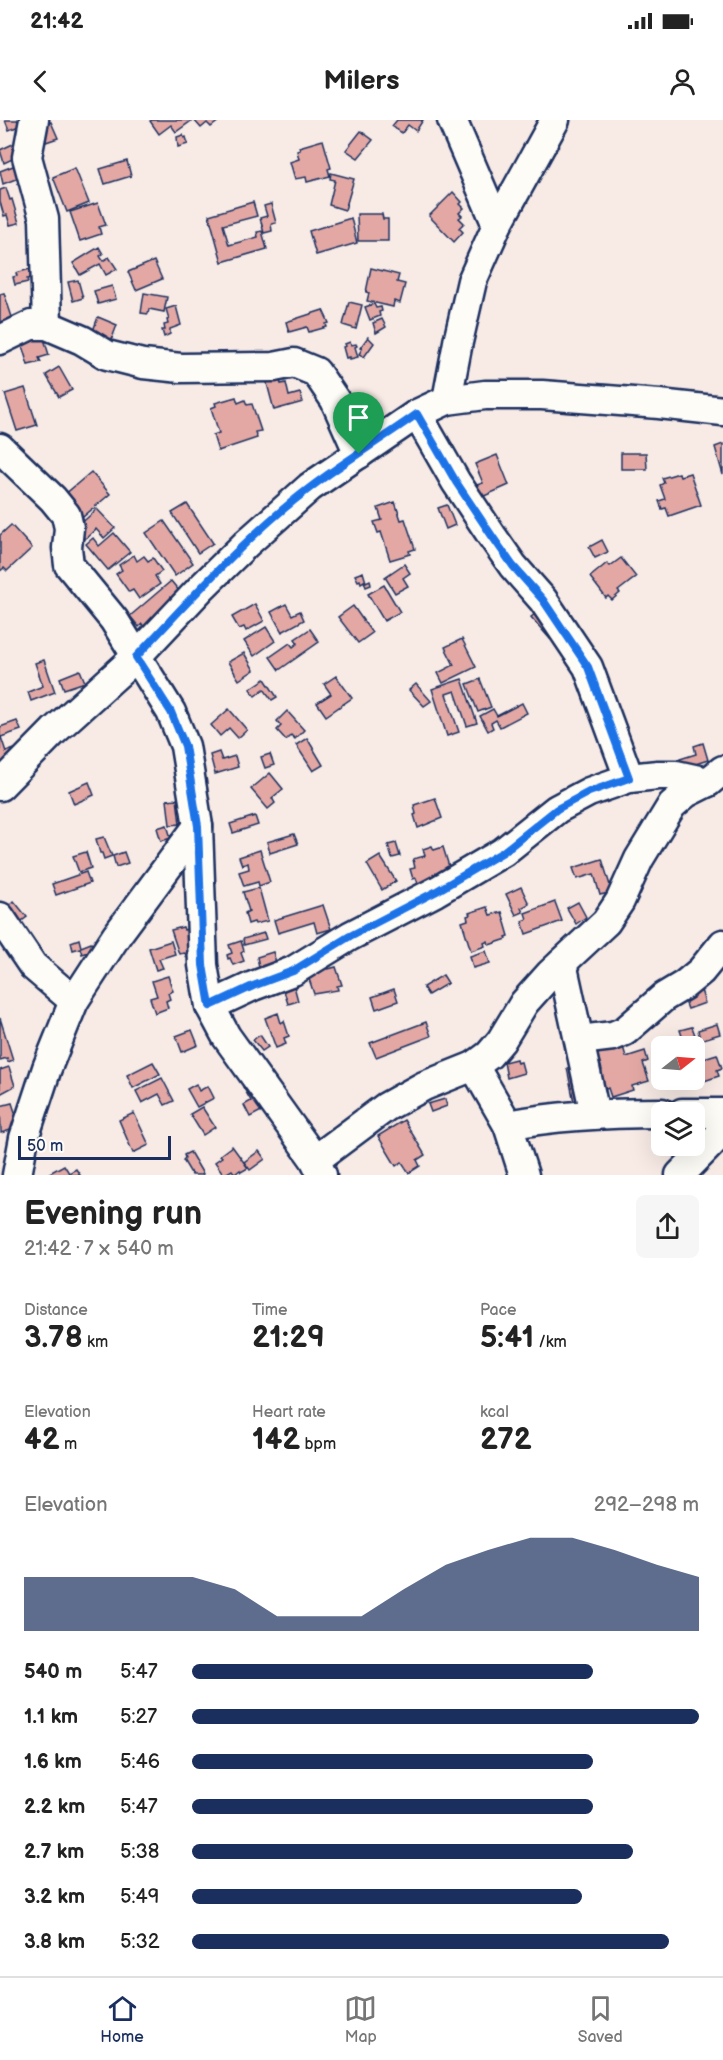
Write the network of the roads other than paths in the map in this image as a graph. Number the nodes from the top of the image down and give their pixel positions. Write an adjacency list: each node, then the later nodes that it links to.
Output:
1 (34, 120): 5 (street)
2 (452, 120): 4 (street)
3 (555, 120): 4 (street)
4 (496, 225): 7 (street)
5 (47, 325): 6 (street); 11 (street)
6 (0, 340)
7 (447, 400): 8 (street); 9 (street)
8 (723, 411)
9 (417, 414): 11 (street); 14 (street)
10 (0, 448): 12 (street)
11 (359, 454): 12 (street)
12 (136, 657): 15 (street); 16 (street)
13 (716, 776): 14 (street); 19 (street)
14 (629, 778): 21 (street)
15 (0, 786)
16 (198, 826): 20 (street); 21 (street)
17 (0, 917): 20 (street)
18 (723, 944): 22 (street)
19 (562, 963): 22 (street); 23 (street)
20 (74, 1001): 31 (street)
21 (210, 1006): 30 (street)
22 (580, 1040): 27 (street)
23 (474, 1066): 28 (street); 30 (street)
24 (651, 1113): 27 (street)
25 (705, 1113): 26 (street)
26 (723, 1113)
27 (596, 1114): 28 (street)
28 (508, 1125): 32 (street)
29 (723, 1131): 33 (street)
30 (319, 1168)
31 (16, 1175)
32 (524, 1175)
33 (680, 1175)

